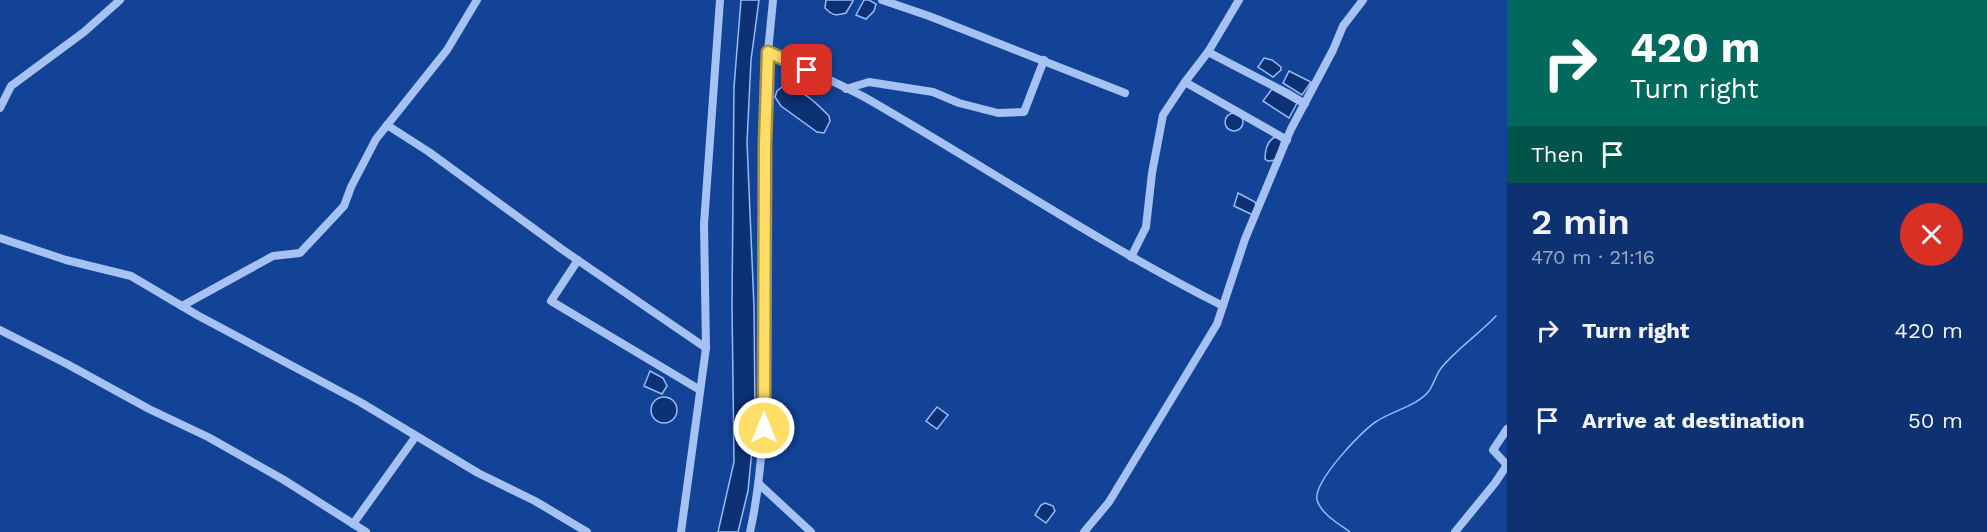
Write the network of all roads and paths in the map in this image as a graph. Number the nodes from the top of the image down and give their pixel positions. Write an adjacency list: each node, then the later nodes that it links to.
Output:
1 (120, 0): 15 (street)
2 (477, 0): 16 (street)
3 (720, 0): 24 (street)
4 (772, 0): 8 (street)
5 (882, 0): 10 (street)
6 (1239, 0): 9 (street)
7 (1363, 0): 14 (street)
8 (768, 52): 12 (street); 28 (street)
9 (1209, 52): 11 (street); 14 (street)
10 (1044, 60): 12 (street); 13 (street)
11 (1185, 82): 17 (street); 19 (street)
12 (846, 89): 19 (street)
13 (1125, 93)
14 (1305, 104): 17 (street)
15 (0, 108)
16 (387, 125): 20 (street); 21 (street)
17 (1287, 140): 22 (street)
18 (0, 238): 21 (street)
19 (1131, 257): 22 (street)
20 (578, 260): 24 (street); 25 (street)
21 (182, 306): 27 (street)
22 (1223, 306): 35 (street)
23 (0, 330): 29 (street)
24 (706, 348): 25 (street)
25 (700, 390): 32 (street)
26 (1507, 429): 36 (street)
27 (416, 436): 29 (street); 31 (street)
28 (759, 484): 33 (street); 34 (street)
29 (353, 524): 30 (street)
30 (366, 532)
31 (587, 532)
32 (681, 532)
33 (750, 532)
34 (811, 532)
35 (1084, 532)
36 (1455, 532)

